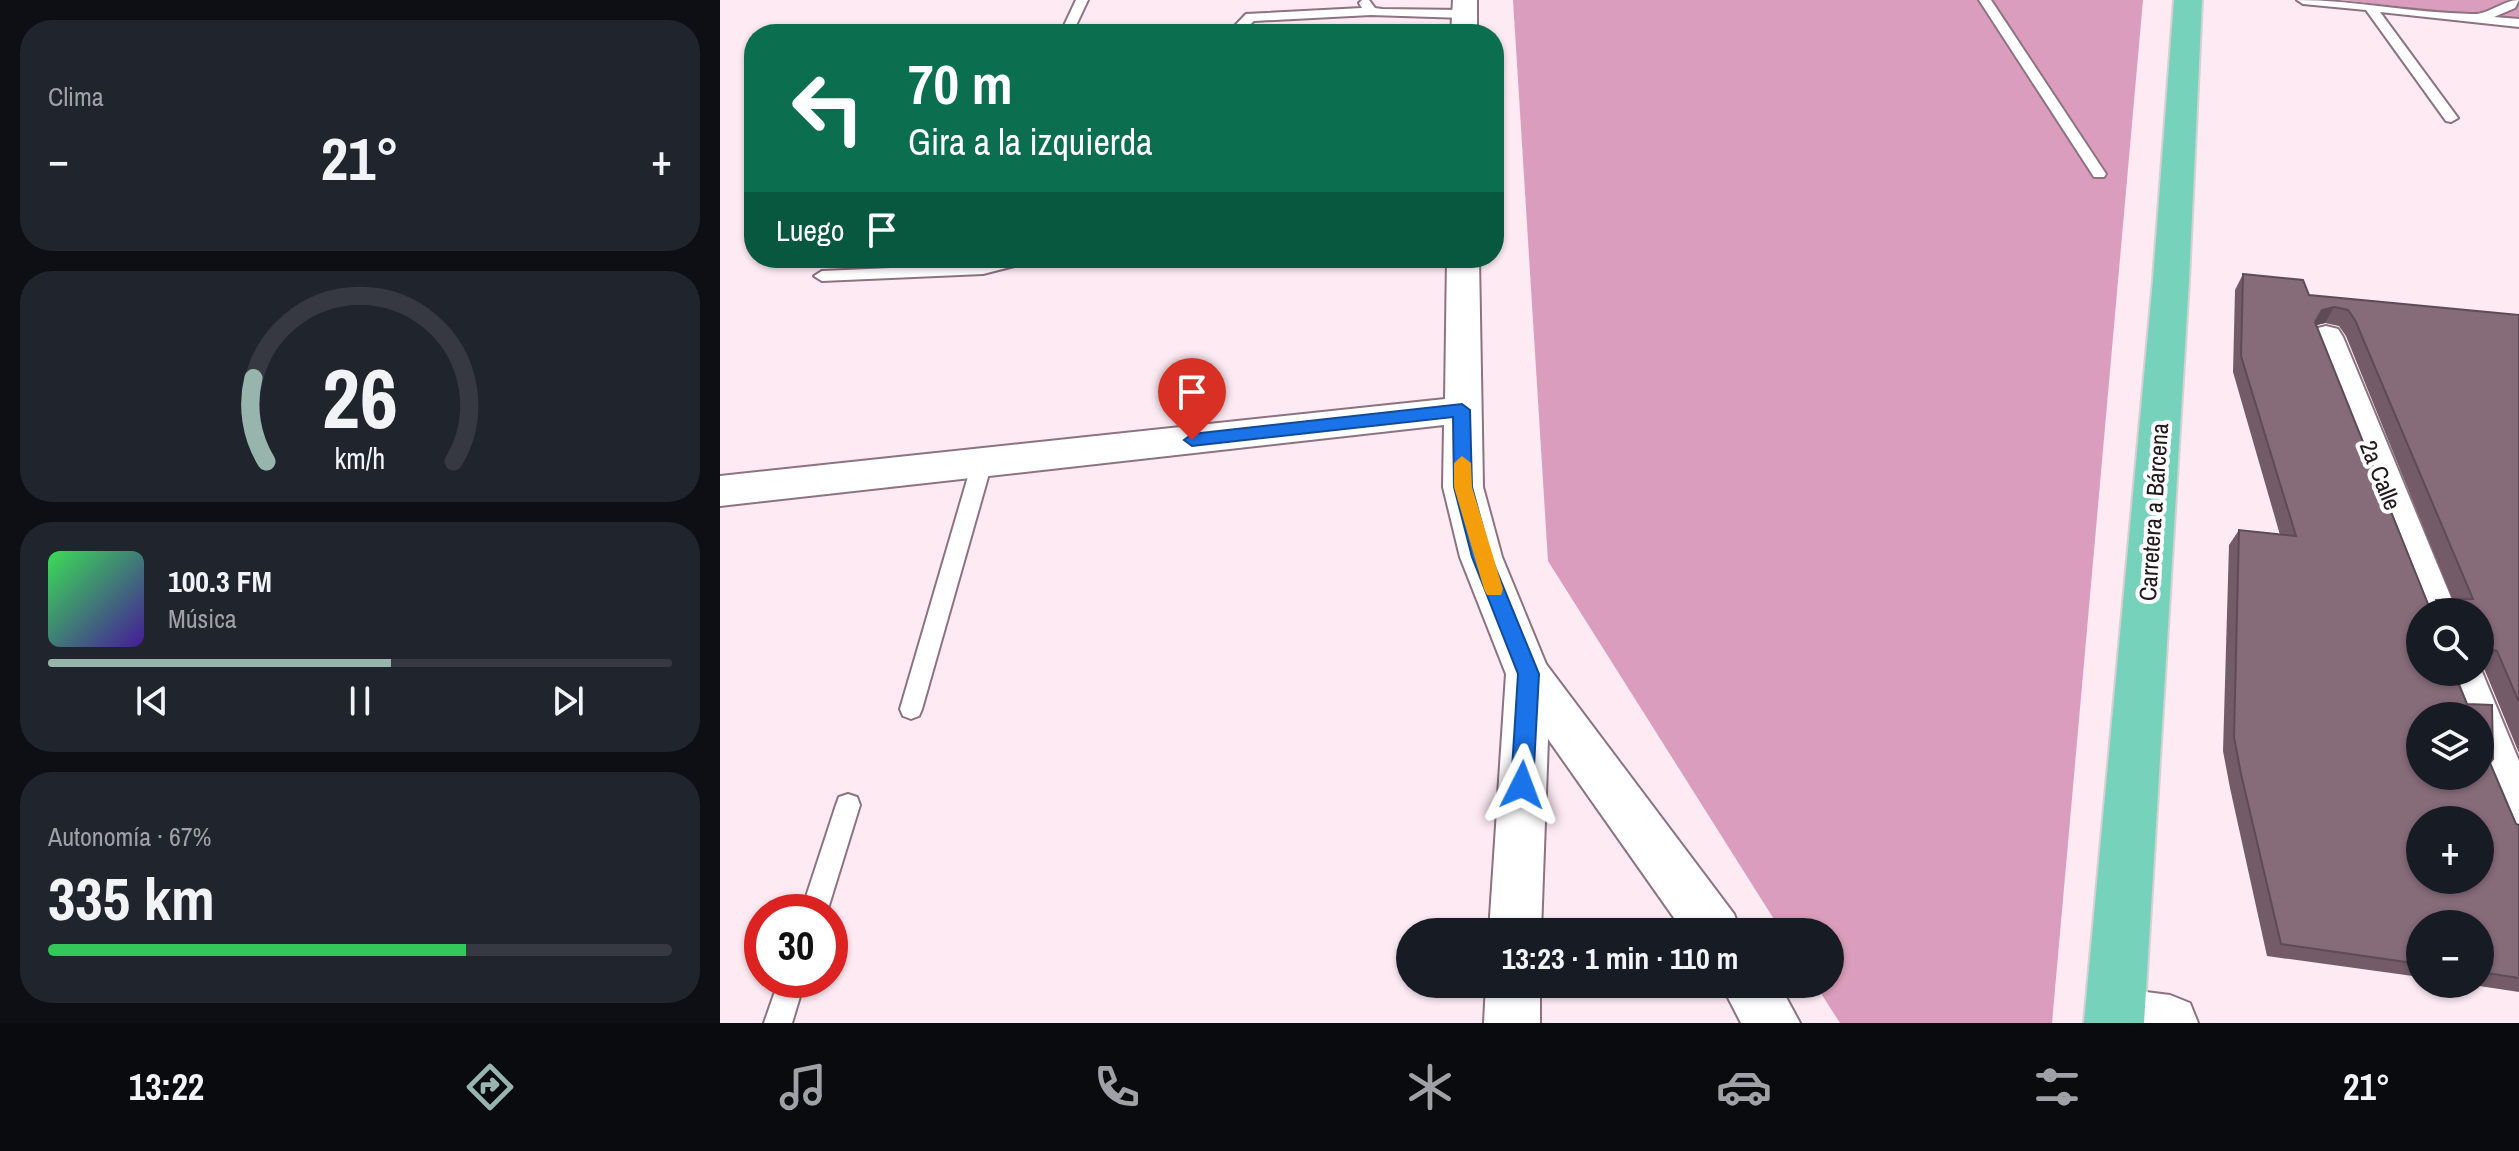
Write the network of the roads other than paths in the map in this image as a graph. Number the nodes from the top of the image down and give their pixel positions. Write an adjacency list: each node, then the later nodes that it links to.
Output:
1 (1082, 0): 12 (lane)
2 (1985, 0): 15 (lane)
3 (2188, 0): 35 (main road, Carretera a Bárcena)
4 (2303, 0): 8 (lane)
5 (2492, 0): 6 (lane)
6 (2512, 2): 10 (lane)
7 (1368, 5): 9 (lane); 13 (lane)
8 (2369, 6): 10 (lane); 14 (lane)
9 (1464, 16)
10 (2478, 18): 11 (lane)
11 (2519, 23)
12 (1071, 24)
13 (1243, 24)
14 (2451, 118)
15 (2099, 174)
16 (987, 268): 18 (lane)
17 (1463, 268): 20 (street)
18 (822, 276)
19 (2326, 337): 23 (street, 2a Calle)
20 (1462, 410): 21 (street); 24 (street)
21 (982, 463): 22 (street); 25 (lane)
22 (720, 491)
23 (2430, 598)
24 (1528, 674): 30 (street); 31 (street)
25 (911, 709)
26 (2494, 758): 28 (street)
27 (848, 805): 29 (lane)
28 (2519, 820)
29 (820, 894)
30 (1516, 918)
31 (1705, 918)
32 (786, 998): 36 (lane)
33 (1513, 998): 37 (street)
34 (1757, 998): 38 (street)
35 (2114, 1020): 39 (street)
36 (778, 1023)
37 (1512, 1023)
38 (1772, 1023)
39 (2170, 1023)

